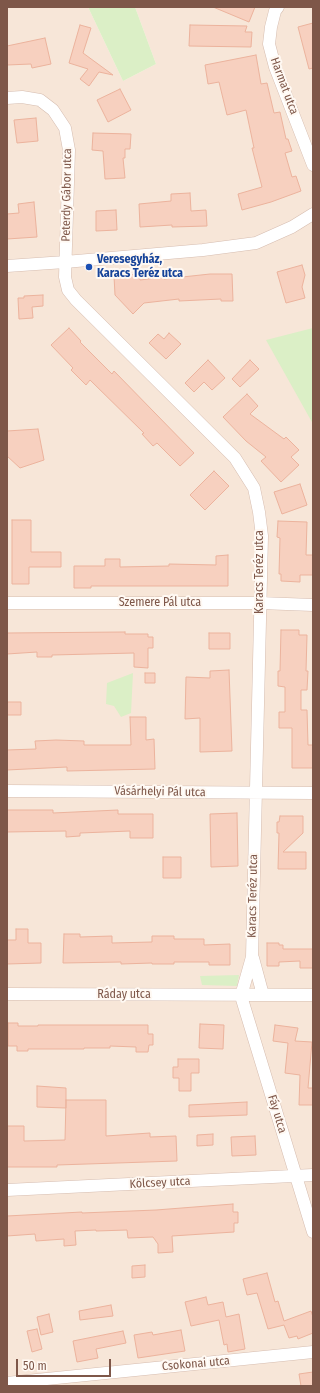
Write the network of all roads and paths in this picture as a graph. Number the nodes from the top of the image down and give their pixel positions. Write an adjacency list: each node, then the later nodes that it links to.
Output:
1 (278, 7): 3 (street, Harmat utca)
2 (7, 98): 5 (street, Peterdy Gábor utca)
3 (313, 164)
4 (313, 214): 5 (street)
5 (65, 262): 6 (street); 8 (street, Karacs Teréz utca)
6 (7, 266)
7 (7, 603): 8 (street, Szemere Pál utca)
8 (260, 603): 9 (street, Szemere Pál utca); 11 (street, Karacs Teréz utca)
9 (313, 605)
10 (7, 791): 11 (street, Vásárhelyi Pál utca)
11 (255, 793): 12 (street, Vásárhelyi Pál utca); 13 (street, Karacs Teréz utca)
12 (313, 793)
13 (252, 957): 15 (street, Karacs Teréz utca); 17 (street, Karacs Teréz utca)
14 (7, 994): 17 (street, Ráday utca)
15 (263, 995): 16 (street, Ráday utca); 17 (street, Ráday utca)
16 (313, 995)
17 (241, 996): 19 (street, Fáy utca)
18 (313, 1175): 19 (street, Kölcsey utca)
19 (296, 1176): 20 (street, Kölcsey utca); 21 (street, Fáy utca)
20 (7, 1190)
21 (313, 1232)
22 (313, 1352): 23 (street, Csokonai utca)
23 (7, 1382)

